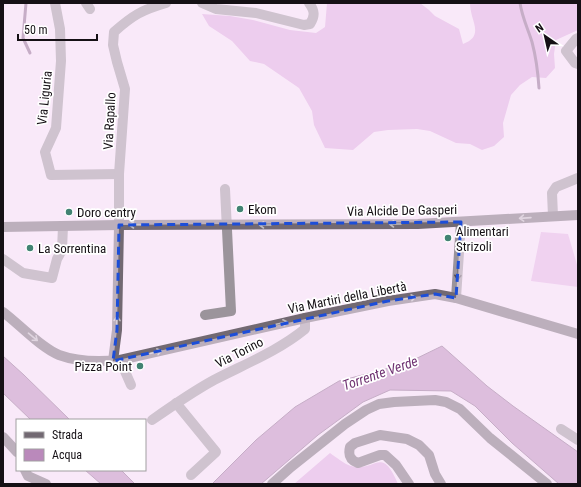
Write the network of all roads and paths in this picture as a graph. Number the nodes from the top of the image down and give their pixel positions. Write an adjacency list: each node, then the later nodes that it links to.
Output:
1 (56, 3): 7 (street, Via Liguria)
2 (166, 3): 7 (street, Via Rapallo)
3 (202, 3): 4 (street)
4 (309, 3)
5 (578, 38): 6 (street)
6 (578, 64)
7 (119, 174): 13 (street, Via Rapallo)
8 (578, 178): 11 (street)
9 (225, 189): 15 (street)
10 (578, 215): 11 (main road, Via Alcide De Gasperi)
11 (552, 216): 12 (main road, Via Alcide De Gasperi, one-way to 12)
12 (461, 222): 15 (main road, Via Alcide De Gasperi, one-way to 15); 18 (street, one-way to 18)
13 (119, 225): 14 (main road, Via Alcide De Gasperi); 15 (main road, Via Alcide De Gasperi, one-way to 13); 23 (main road, one-way to 13)
14 (63, 226): 16 (main road, Via Alcide De Gasperi); 17 (street)
15 (226, 226): 20 (street)
16 (3, 227)
17 (3, 259)
18 (456, 298): 21 (main road, Via Martiri della Libertà, one-way to 18); 22 (main road, Via Martiri della Libertà)
19 (3, 312): 23 (main road, Via Martiri della Libertà, one-way to 23)
20 (205, 315)
21 (305, 318): 23 (main road, Via Martiri della Libertà, one-way to 21); 25 (street, Via Torino)
22 (578, 334)
23 (116, 360): 24 (street)
24 (131, 385)
25 (176, 404): 26 (street, Via Torino); 32 (street)
26 (152, 420)
27 (561, 429): 29 (street)
28 (3, 437): 30 (main road)
29 (578, 440)
30 (16, 451)
31 (26, 471): 33 (main road)
32 (191, 475)
33 (46, 484)
34 (272, 484): 37 (main road)
35 (409, 484): 36 (main road)
36 (441, 484)
37 (547, 484)

